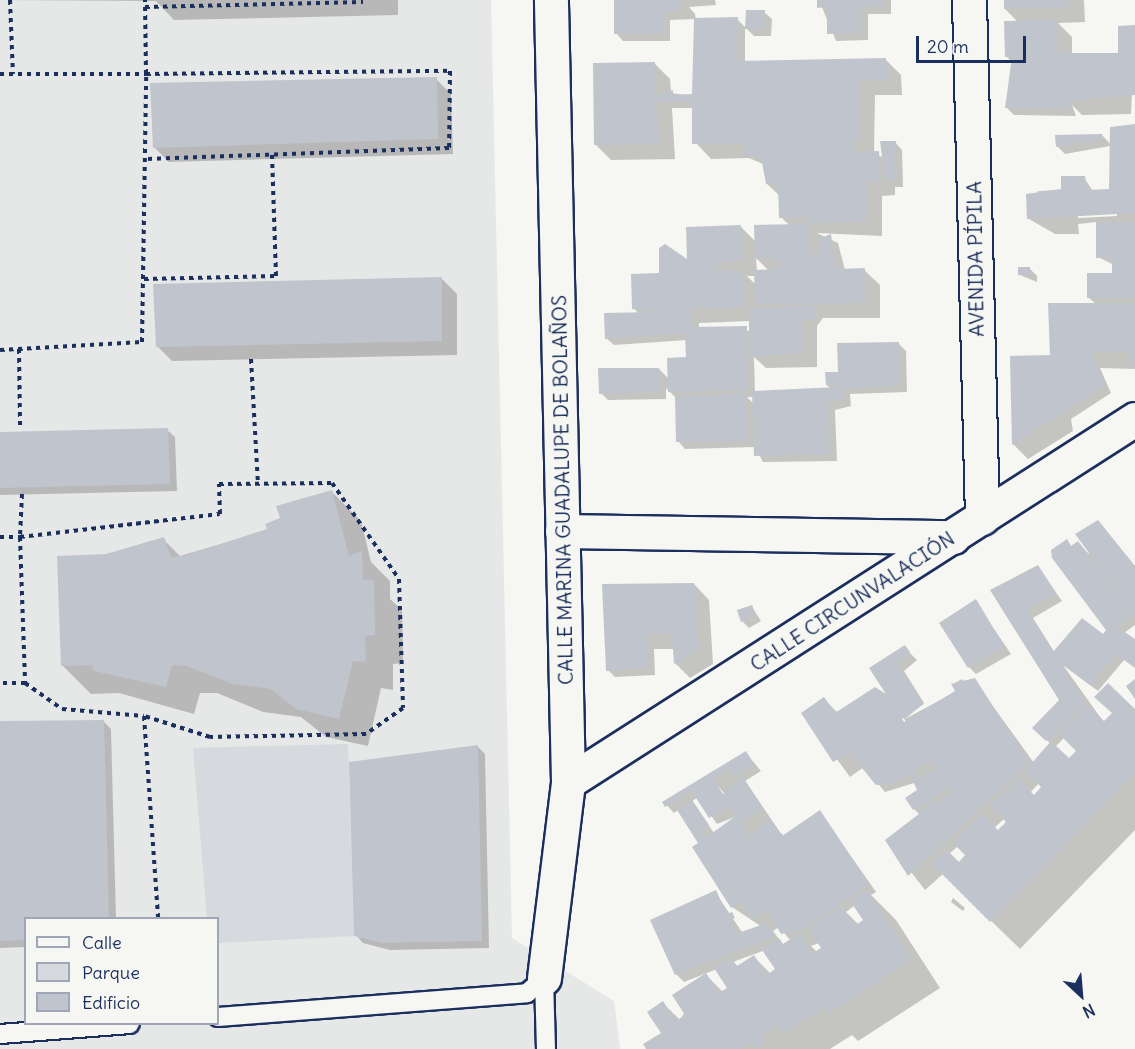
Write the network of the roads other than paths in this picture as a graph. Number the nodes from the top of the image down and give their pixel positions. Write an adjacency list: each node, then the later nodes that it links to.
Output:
1 (551, 0): 5 (street, CALLE MARINA GUADALUPE DE BOLAÑOS)
2 (969, 0): 4 (street, AVENIDA PÍPILA)
3 (1135, 419): 4 (street, CALLE CIRCUNVALACIÓN)
4 (982, 518): 6 (street, CALLE CIRCUNVALACIÓN)
5 (562, 531): 6 (street); 7 (street, CALLE MARINA GUADALUPE DE BOLAÑOS)
6 (953, 537): 7 (street, CALLE CIRCUNVALACIÓN)
7 (568, 782): 8 (street, CALLE MARINA GUADALUPE DE BOLAÑOS)
8 (544, 978): 9 (lane); 12 (lane)
9 (219, 1017)
10 (106, 1025): 11 (lane)
11 (0, 1034)
12 (546, 1049)

